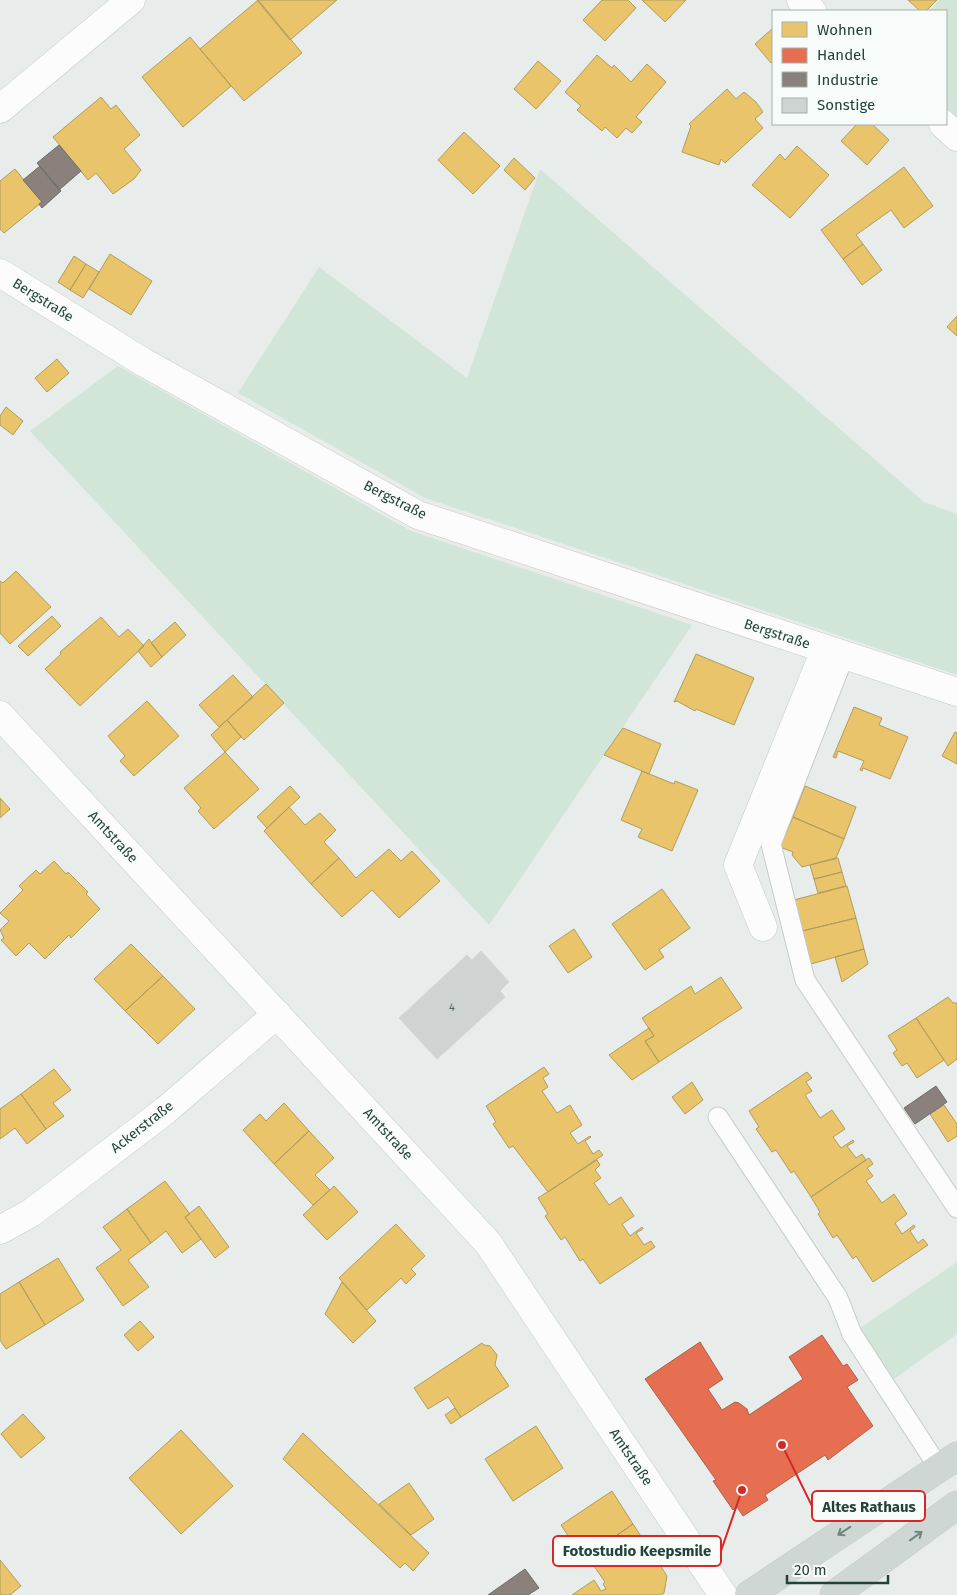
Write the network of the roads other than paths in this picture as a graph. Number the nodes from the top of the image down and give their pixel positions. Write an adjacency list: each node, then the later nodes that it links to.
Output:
1 (131, 0): 4 (street)
2 (801, 0): 3 (street)
3 (811, 10)
4 (0, 109)
5 (944, 125): 6 (street)
6 (957, 137)
7 (0, 272): 8 (street, Bergstraße)
8 (835, 653): 9 (street, Bergstraße); 11 (street, Bergstraße); 14 (lane)
9 (957, 692)
10 (0, 715): 12 (street, Amtstraße)
11 (763, 927)
12 (277, 1014): 15 (street, Ackerstraße); 18 (street, Amtstraße)
13 (718, 1117): 16 (lane)
14 (957, 1208)
15 (0, 1230)
16 (948, 1462): 19 (main road, one-way to 19)
17 (957, 1505): 20 (main road, one-way to 17)
18 (723, 1595)
19 (749, 1595)
20 (834, 1595)

